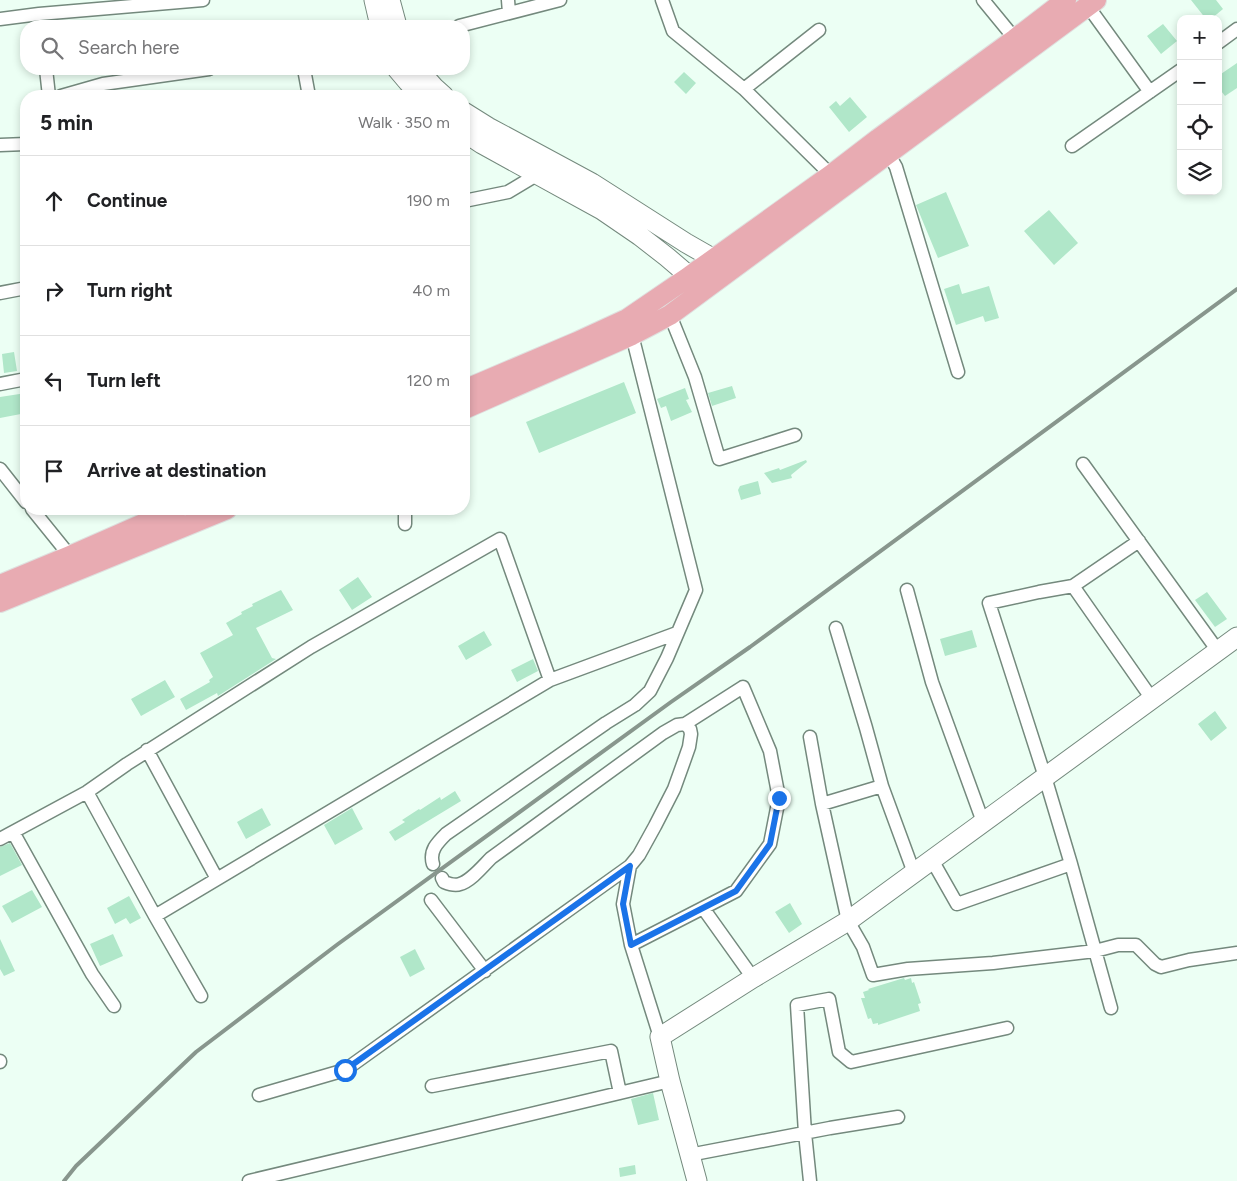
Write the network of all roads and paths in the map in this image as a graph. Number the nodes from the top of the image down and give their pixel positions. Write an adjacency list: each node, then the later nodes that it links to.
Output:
1 (203, 0): 12 (street)
2 (374, 0): 13 (street)
3 (390, 0): 14 (street)
4 (508, 0): 10 (street)
5 (560, 0): 10 (street)
6 (662, 0): 26 (street)
7 (983, 0): 18 (street)
8 (1066, 0): 18 (main road)
9 (1089, 2): 32 (street); 38 (main road)
10 (510, 13): 15 (street)
11 (0, 19): 12 (street)
12 (40, 20)
13 (379, 20)
14 (395, 20)
15 (470, 23)
16 (1237, 29): 19 (street)
17 (819, 30): 26 (street)
18 (1015, 39): 40 (main road)
19 (1222, 39)
20 (1177, 73): 32 (street)
21 (47, 75): 27 (street)
22 (167, 75): 28 (street)
23 (305, 75): 29 (street)
24 (403, 75): 30 (street)
25 (423, 75): 31 (street)
26 (744, 89): 40 (street)
27 (48, 90)
28 (82, 90)
29 (308, 90)
30 (415, 90)
31 (437, 90)
32 (1150, 92): 37 (street)
33 (470, 116): 42 (street)
34 (470, 136): 39 (street)
35 (20, 144): 36 (street)
36 (0, 146)
37 (1072, 146)
38 (888, 153): 42 (main road); 49 (street)
39 (538, 174): 41 (street); 43 (street)
40 (831, 175): 42 (main road)
41 (470, 200)
42 (722, 265): 43 (main road); 45 (main road)
43 (690, 276): 45 (street); 52 (main road)
44 (20, 289): 46 (street)
45 (705, 290): 47 (main road)
46 (0, 293)
47 (670, 315): 48 (main road); 54 (street)
48 (632, 335): 53 (main road); 70 (street)
49 (958, 372)
50 (20, 380): 51 (street)
51 (0, 384)
52 (470, 387)
53 (470, 406)
54 (795, 435)
55 (1083, 464): 63 (street)
56 (0, 469): 57 (street)
57 (20, 494)
58 (37, 515): 64 (street)
59 (164, 515): 64 (main road)
60 (212, 515): 68 (main road)
61 (406, 515): 62 (street)
62 (405, 524)
63 (1139, 541): 66 (street); 72 (street)
64 (70, 556): 65 (main road)
65 (0, 585)
66 (1073, 586): 74 (street); 78 (street)
67 (908, 590): 82 (street)
68 (0, 602)
69 (836, 628): 79 (street)
70 (677, 633): 73 (street); 86 (street)
71 (1237, 637): 72 (street)
72 (1218, 651): 74 (street)
73 (550, 680): 77 (street); 91 (street)
74 (1152, 699): 78 (street)
75 (685, 724): 88 (street); 90 (street); 93 (street)
76 (810, 737): 81 (street)
77 (147, 750): 80 (street); 91 (street)
78 (1045, 777): 82 (street); 87 (street)
79 (882, 786): 81 (street); 89 (street)
80 (87, 792): 83 (street); 94 (street)
81 (822, 804): 95 (street)
82 (983, 822): 85 (street)
83 (13, 832): 84 (street); 102 (street)
84 (0, 839)
85 (932, 860): 87 (street); 89 (street)
86 (433, 864)
87 (1071, 864): 97 (street)
88 (630, 866): 96 (street); 99 (street)
89 (914, 873): 95 (street)
90 (442, 878)
91 (217, 879): 94 (street)
92 (431, 900): 99 (street)
93 (703, 908): 96 (street); 100 (street)
94 (155, 916): 101 (street)
95 (848, 921): 97 (street); 100 (street)
96 (631, 945): 105 (street)
97 (1095, 951): 98 (street); 103 (street)
98 (1237, 953)
99 (484, 971): 109 (street)
100 (753, 978): 105 (street)
101 (201, 996)
102 (114, 1006)
103 (1110, 1008)
104 (1007, 1028): 111 (street)
105 (660, 1037): 106 (street)
106 (670, 1081): 108 (street); 112 (street)
107 (432, 1086): 108 (street)
108 (620, 1092): 113 (street)
109 (258, 1095)
110 (898, 1117): 111 (street)
111 (805, 1133): 112 (street); 115 (street)
112 (689, 1155): 114 (street)
113 (249, 1181)
114 (697, 1181)
115 (810, 1181)

